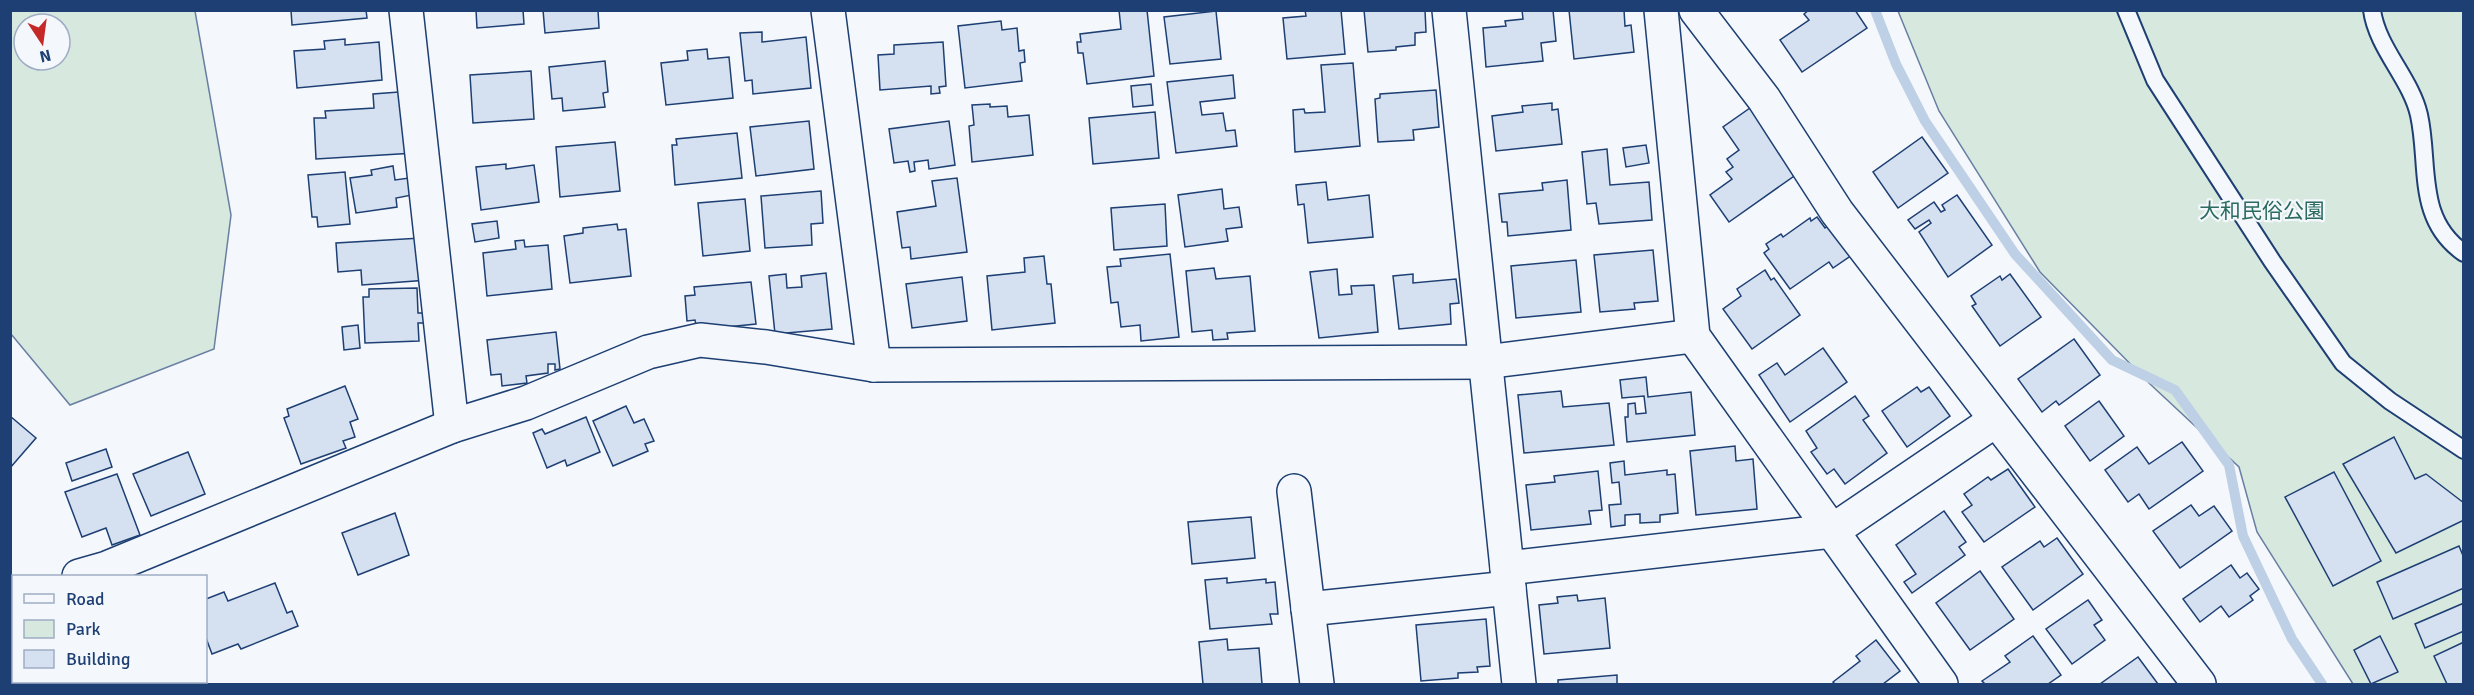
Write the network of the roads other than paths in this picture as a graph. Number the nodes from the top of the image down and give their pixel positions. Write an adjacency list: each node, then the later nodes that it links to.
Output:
1 (406, 10): 13 (street)
2 (828, 10): 11 (street)
3 (1449, 10): 10 (street)
4 (1661, 10): 9 (street)
5 (1696, 10): 12 (street)
6 (2126, 10): 14 (lane)
7 (2372, 10): 8 (lane)
8 (2463, 253)
9 (1693, 336): 10 (street); 16 (street)
10 (1485, 362): 11 (street); 18 (street)
11 (874, 365): 13 (street)
12 (1996, 420): 16 (street); 23 (street)
13 (452, 426): 17 (street)
14 (2463, 450)
15 (1294, 491): 19 (street)
16 (1832, 531): 18 (street); 22 (street)
17 (97, 574)
18 (1508, 578): 19 (street); 21 (street)
19 (1308, 609): 20 (street)
20 (1317, 684)
21 (1519, 684)
22 (1941, 684)
23 (2199, 684)

